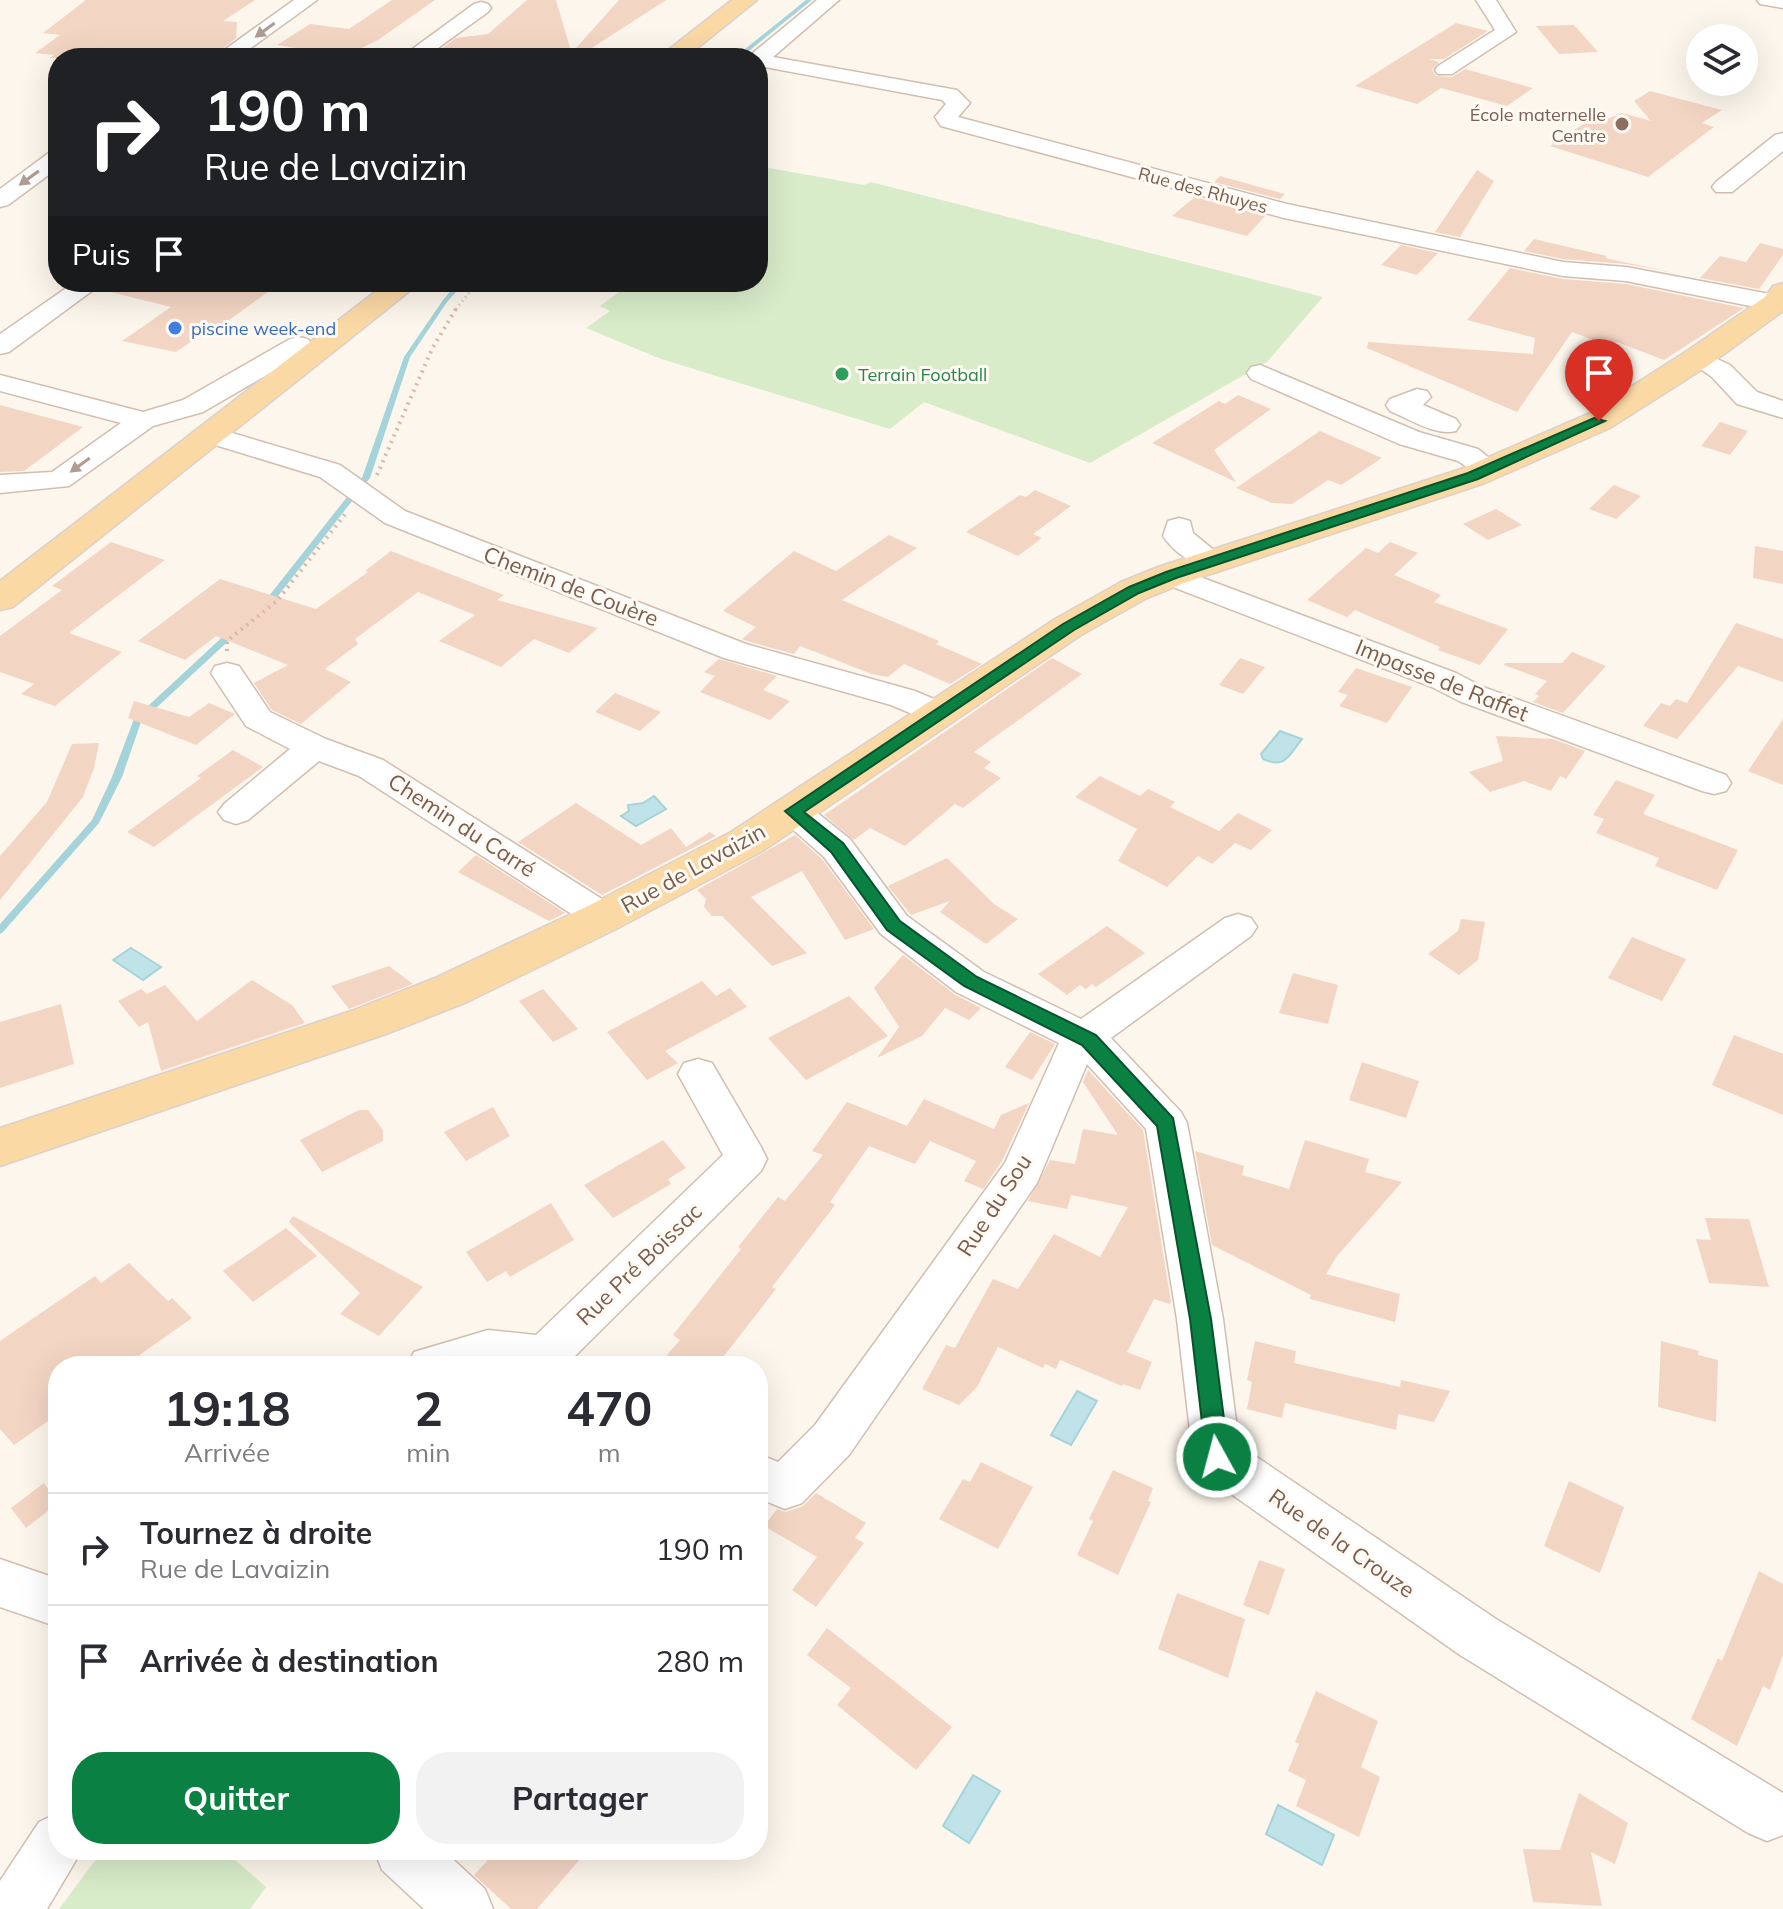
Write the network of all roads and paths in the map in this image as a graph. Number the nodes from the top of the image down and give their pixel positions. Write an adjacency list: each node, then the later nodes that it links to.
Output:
1 (307, 0): 9 (street, one-way to 9)
2 (746, 0): 11 (main road)
3 (767, 0): 12 (main road)
4 (829, 0): 13 (street, Rue des Rhuyes)
5 (1486, 0): 15 (street)
6 (1767, 0): 7 (street)
7 (1783, 2)
8 (481, 8): 10 (street)
9 (237, 48)
10 (424, 48)
11 (683, 48)
12 (706, 48)
13 (768, 50)
14 (768, 62): 24 (street, Rue des Rhuyes)
15 (1445, 70)
16 (1783, 140): 18 (street)
17 (48, 164): 19 (street, one-way to 19)
18 (1724, 187)
19 (0, 200)
20 (77, 292): 26 (street)
21 (367, 292): 25 (main road)
22 (393, 292): 33 (main road)
23 (468, 292): 36 (path)
24 (1779, 298): 27 (main road, Rue de Lavaizin)
25 (299, 345): 32 (street); 39 (main road)
26 (0, 346)
27 (1698, 358): 31 (street); 34 (main road, Rue de Lavaizin)
28 (1260, 373): 34 (street)
29 (1, 384): 32 (street)
30 (1417, 397): 34 (street)
31 (1783, 410)
32 (143, 420): 35 (street, one-way to 35)
33 (212, 435): 36 (street, Chemin de Couère); 41 (main road)
34 (1504, 462): 38 (main road, Rue de Lavaizin)
35 (0, 484)
36 (364, 493): 42 (path); 43 (street, Chemin de Couère)
37 (1179, 527): 38 (street)
38 (1212, 561): 40 (main road, Rue de Lavaizin)
39 (0, 572)
40 (1171, 575): 43 (main road, Rue de Lavaizin); 45 (street, Impasse de Raffet)
41 (0, 599)
42 (227, 673): 44 (street, Chemin du Carré)
43 (941, 714): 46 (main road, Rue de Lavaizin)
44 (314, 747): 47 (street); 48 (street, Chemin du Carré)
45 (1714, 783)
46 (793, 811): 48 (main road, Rue de Lavaizin); 50 (street, Rue de la Crouze)
47 (236, 812)
48 (603, 917): 52 (main road, Rue de Lavaizin)
49 (1238, 927): 50 (street, Rue du Sou)
50 (1084, 1037): 56 (street, Rue du Sou); 59 (street, Rue de la Crouze)
51 (698, 1074): 55 (street, Rue Pré Boissac)
52 (0, 1147)
53 (466, 1356): 54 (street, Rue Pré Boissac)
54 (522, 1356)
55 (556, 1356)
56 (768, 1480)
57 (0, 1583): 58 (street)
58 (48, 1600)
59 (1767, 1814)
60 (48, 1857): 62 (street)
61 (413, 1860): 63 (street)
62 (15, 1909)
63 (465, 1909)

